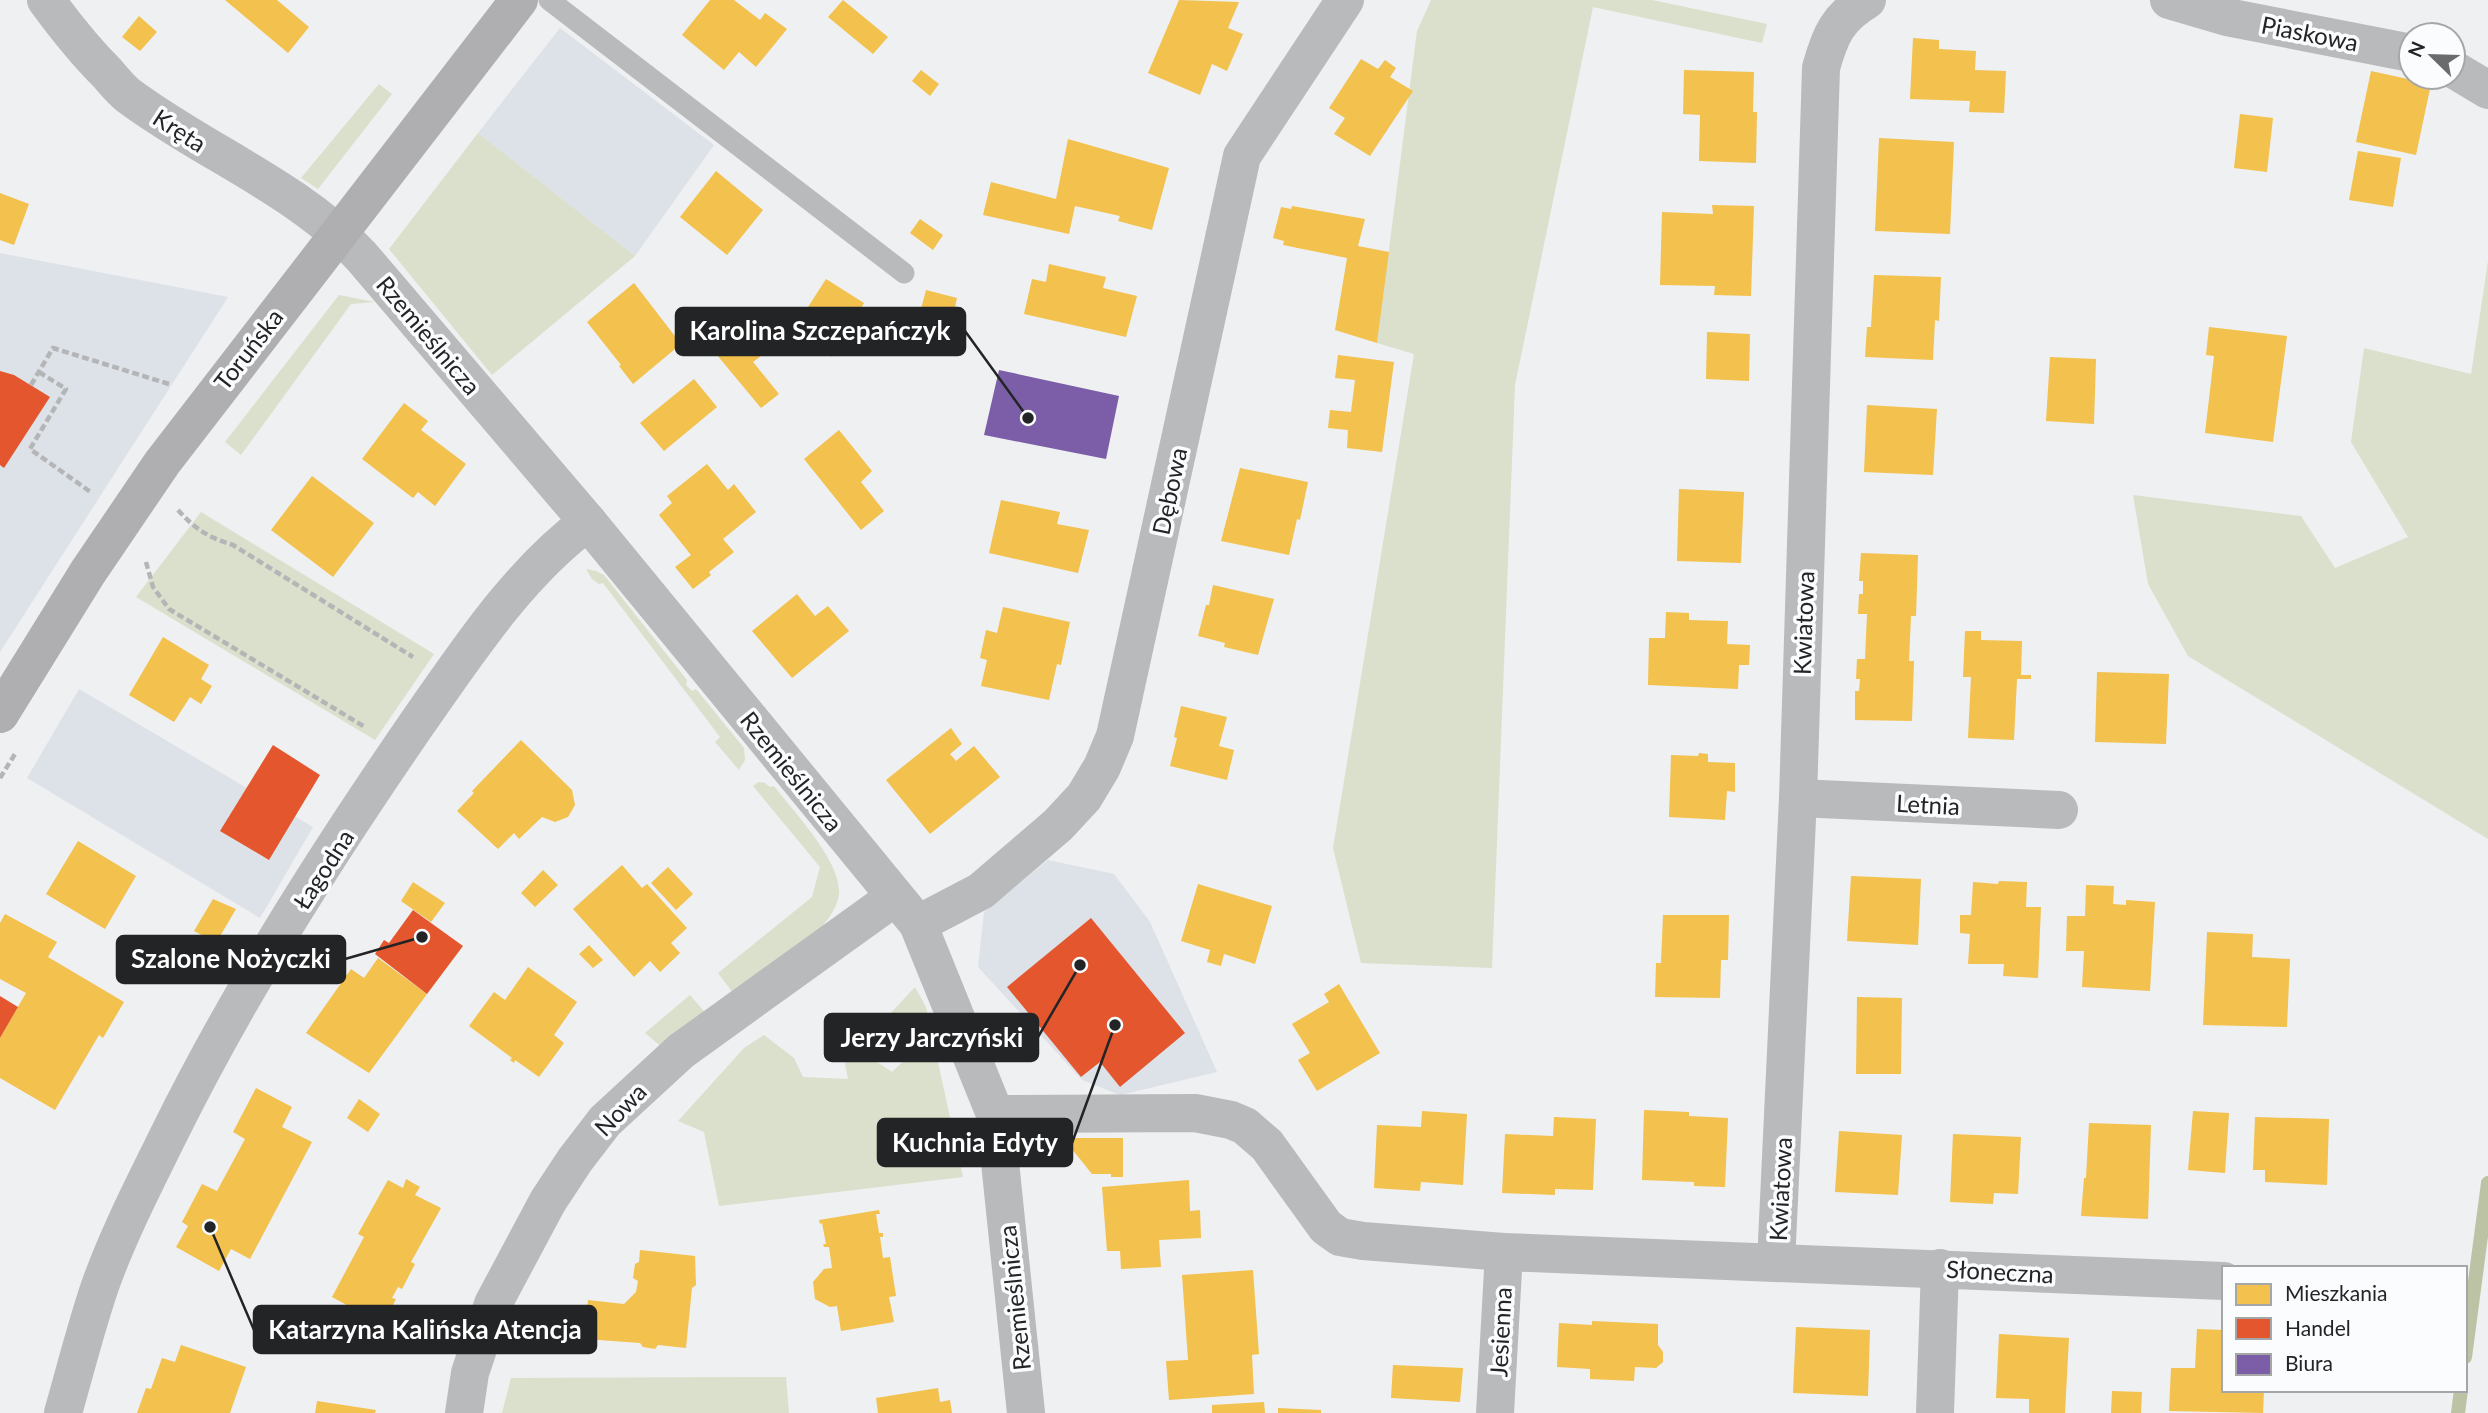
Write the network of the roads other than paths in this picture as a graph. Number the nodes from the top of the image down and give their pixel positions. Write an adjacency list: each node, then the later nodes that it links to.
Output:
1 (46, 0): 10 (street, Kręta)
2 (519, 0): 10 (main road, Toruńska)
3 (549, 0): 11 (lane)
4 (1345, 0): 16 (street, Dębowa)
5 (1867, 0): 14 (street, Kwiatowa)
6 (2169, 0): 7 (street, Piaskowa)
7 (2397, 50)
8 (2467, 77): 9 (street)
9 (2488, 90)
10 (339, 232): 12 (street, Rzemieślnicza); 13 (main road, Toruńska)
11 (904, 273)
12 (588, 522): 16 (street, Rzemieślnicza); 22 (street, Łagodna)
13 (0, 715)
14 (1798, 798): 15 (street, Letnia); 19 (street, Kwiatowa)
15 (2059, 810)
16 (906, 911): 17 (street, Rzemieślnicza); 23 (street, Nowa)
17 (995, 1114): 18 (street, Słoneczna); 24 (street, Rzemieślnicza)
18 (1504, 1252): 19 (street, Słoneczna); 25 (street, Jesienna)
19 (1776, 1263): 20 (street, Słoneczna)
20 (1940, 1268): 21 (street, Słoneczna); 26 (street)
21 (2222, 1281)
22 (63, 1413)
23 (464, 1413)
24 (1026, 1413)
25 (1495, 1413)
26 (1935, 1413)

